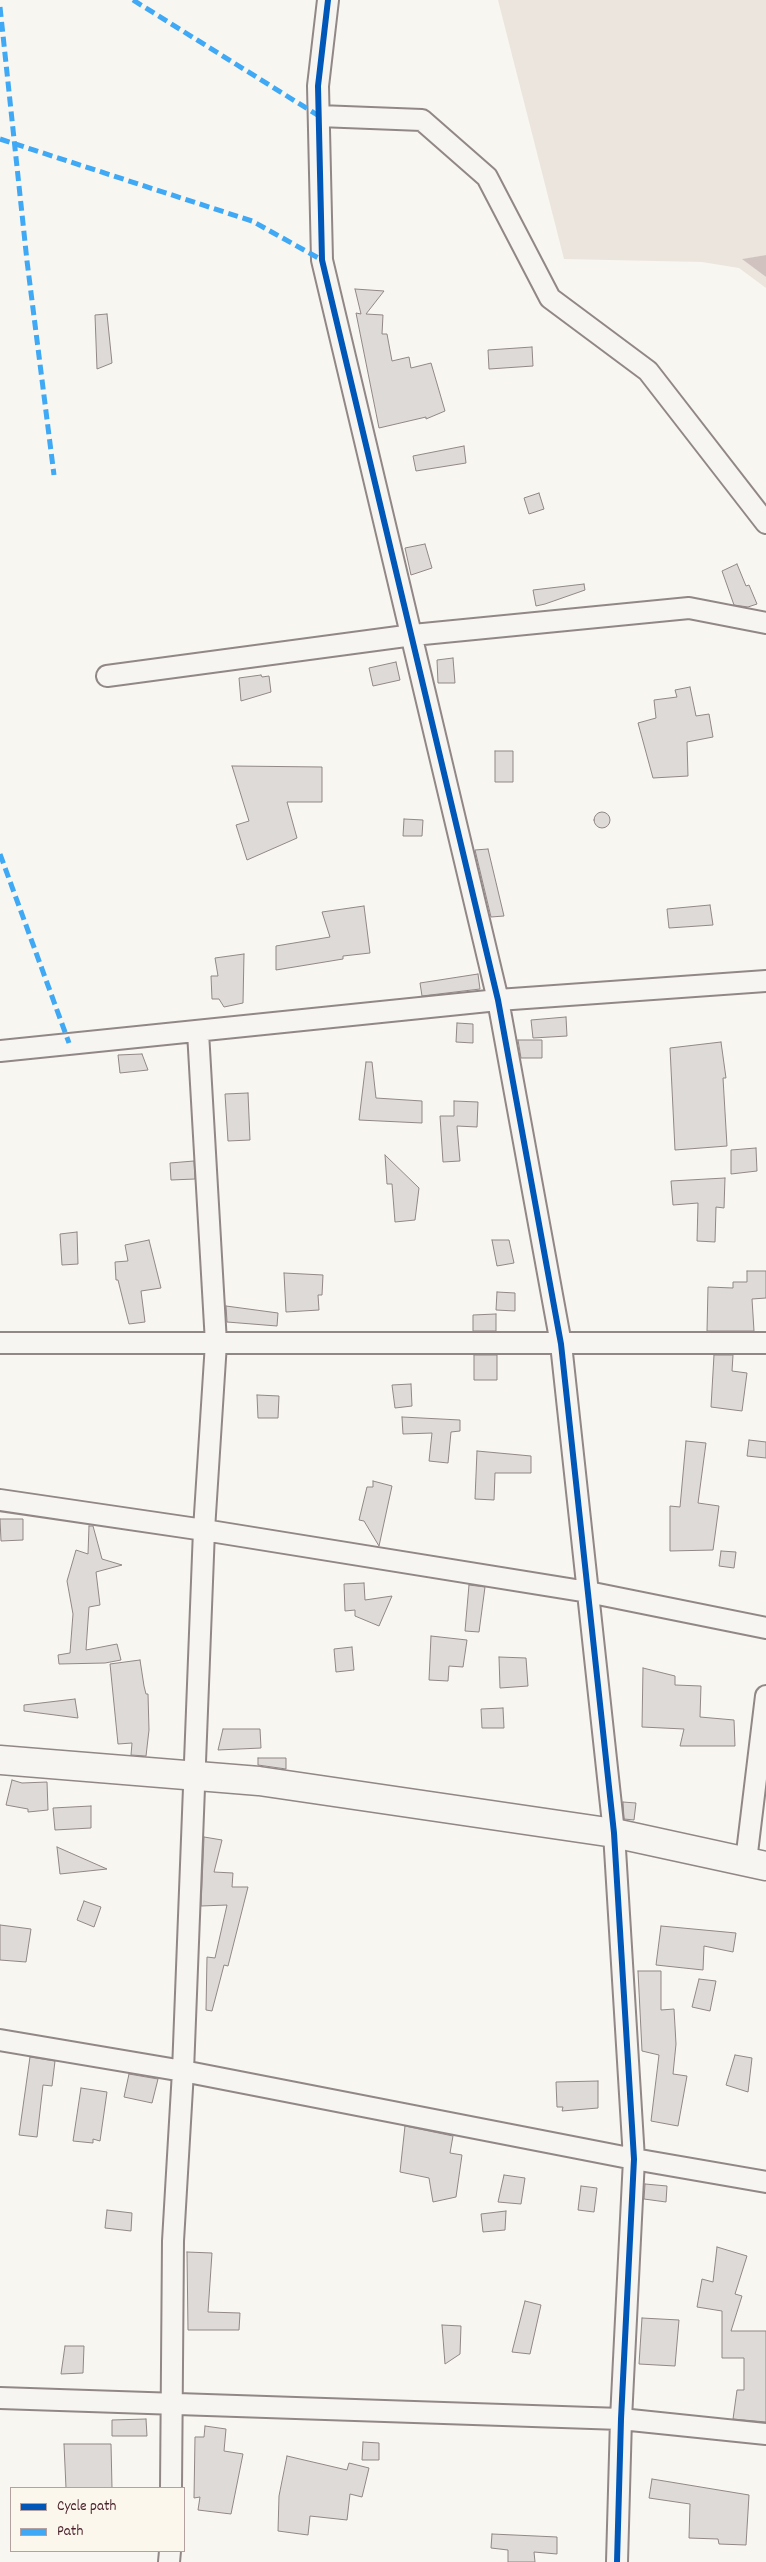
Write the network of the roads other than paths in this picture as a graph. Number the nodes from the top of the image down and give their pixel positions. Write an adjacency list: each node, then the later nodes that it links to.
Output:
1 (328, 0): 2 (street)
2 (319, 116): 3 (street); 5 (street)
3 (766, 523)
4 (766, 624): 5 (street)
5 (413, 635): 6 (street); 8 (street)
6 (107, 676)
7 (766, 981): 8 (street)
8 (498, 1000): 9 (street); 13 (street)
9 (198, 1032): 10 (street); 12 (street)
10 (0, 1050)
11 (0, 1343): 12 (street)
12 (216, 1343): 13 (street); 16 (street)
13 (561, 1344): 14 (street); 17 (street)
14 (766, 1344)
15 (0, 1500): 16 (street)
16 (204, 1530): 17 (street); 21 (street)
17 (588, 1592): 18 (street); 22 (street)
18 (766, 1628)
19 (766, 1696): 23 (street)
20 (0, 1760): 21 (main road)
21 (194, 1776): 22 (main road); 25 (street)
22 (614, 1833): 23 (main road); 26 (street)
23 (756, 1864)
24 (0, 2040): 25 (street)
25 (183, 2071): 26 (street); 29 (street)
26 (634, 2159): 27 (street); 30 (street)
27 (766, 2182)
28 (0, 2398): 29 (street)
29 (172, 2403): 30 (street); 32 (street)
30 (621, 2419): 31 (street); 33 (street)
31 (766, 2434)
32 (171, 2487)
33 (617, 2562)

